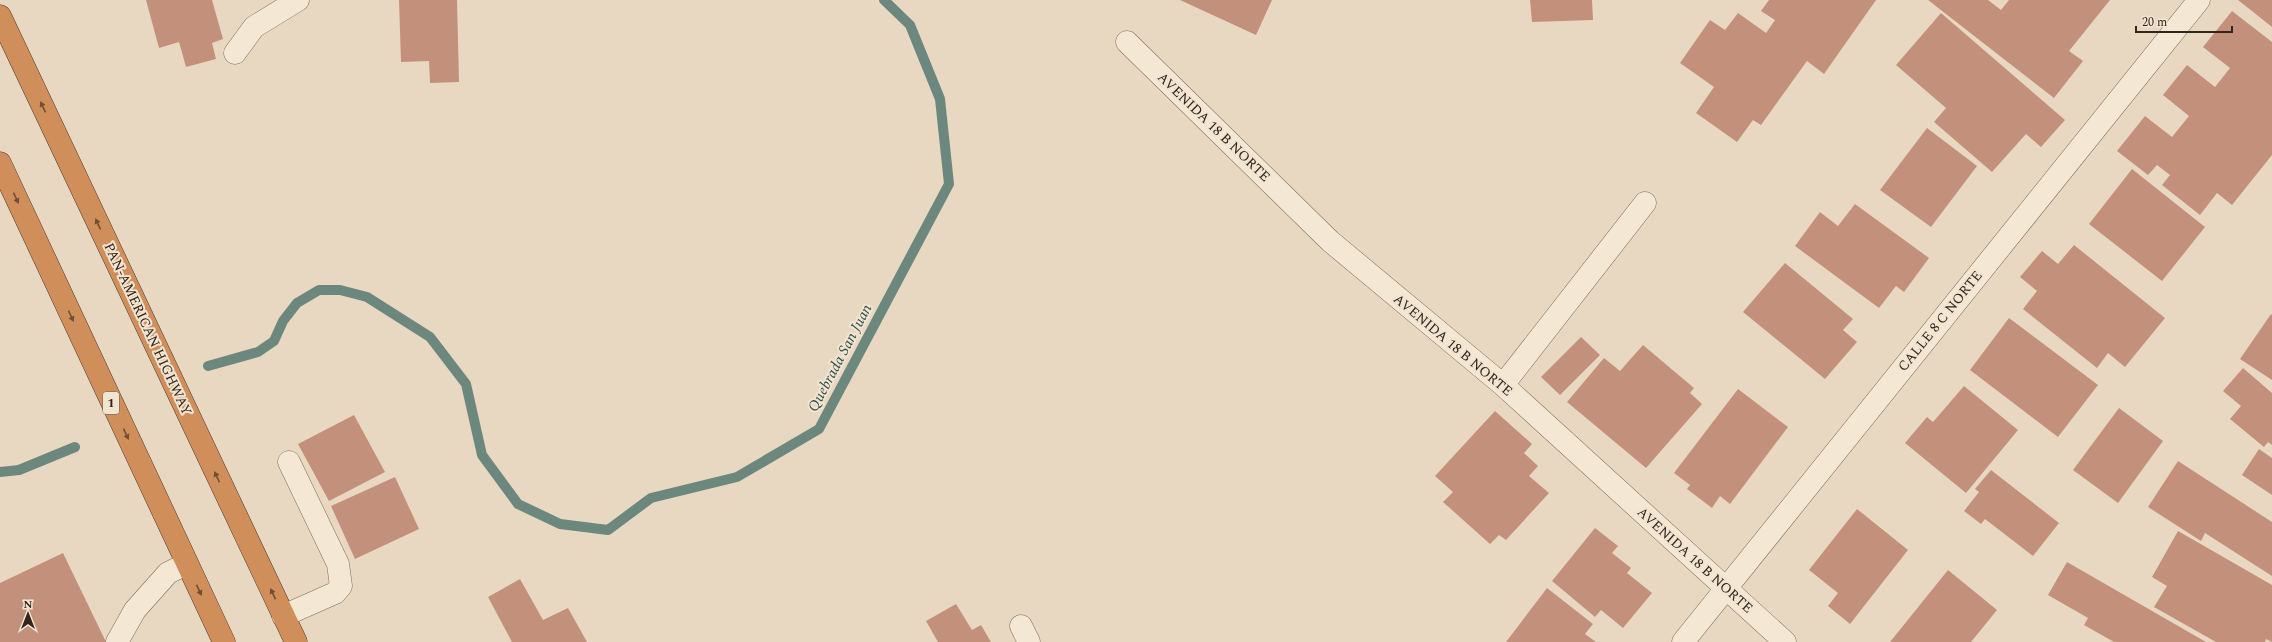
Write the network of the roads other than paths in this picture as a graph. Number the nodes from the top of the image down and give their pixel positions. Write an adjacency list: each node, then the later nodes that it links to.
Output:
1 (298, 0): 5 (street)
2 (2199, 0): 11 (street, CALLE 8 C NORTE)
3 (0, 16): 12 (highway, PAN-AMERICAN HIGHWAY, one-way to 3)
4 (1127, 42): 8 (street, AVENIDA 18 B NORTE)
5 (235, 53)
6 (0, 163): 10 (highway, 1, one-way to 10)
7 (1645, 203): 8 (street)
8 (1503, 385): 11 (street, AVENIDA 18 B NORTE)
9 (289, 462): 12 (street)
10 (186, 564): 13 (street); 14 (highway, 1, one-way to 14)
11 (1725, 588): 16 (street, CALLE 8 C NORTE); 17 (street, AVENIDA 18 B NORTE)
12 (283, 616): 15 (highway, PAN-AMERICAN HIGHWAY)
13 (117, 642)
14 (224, 642)
15 (296, 642)
16 (1683, 642)
17 (1785, 642)

